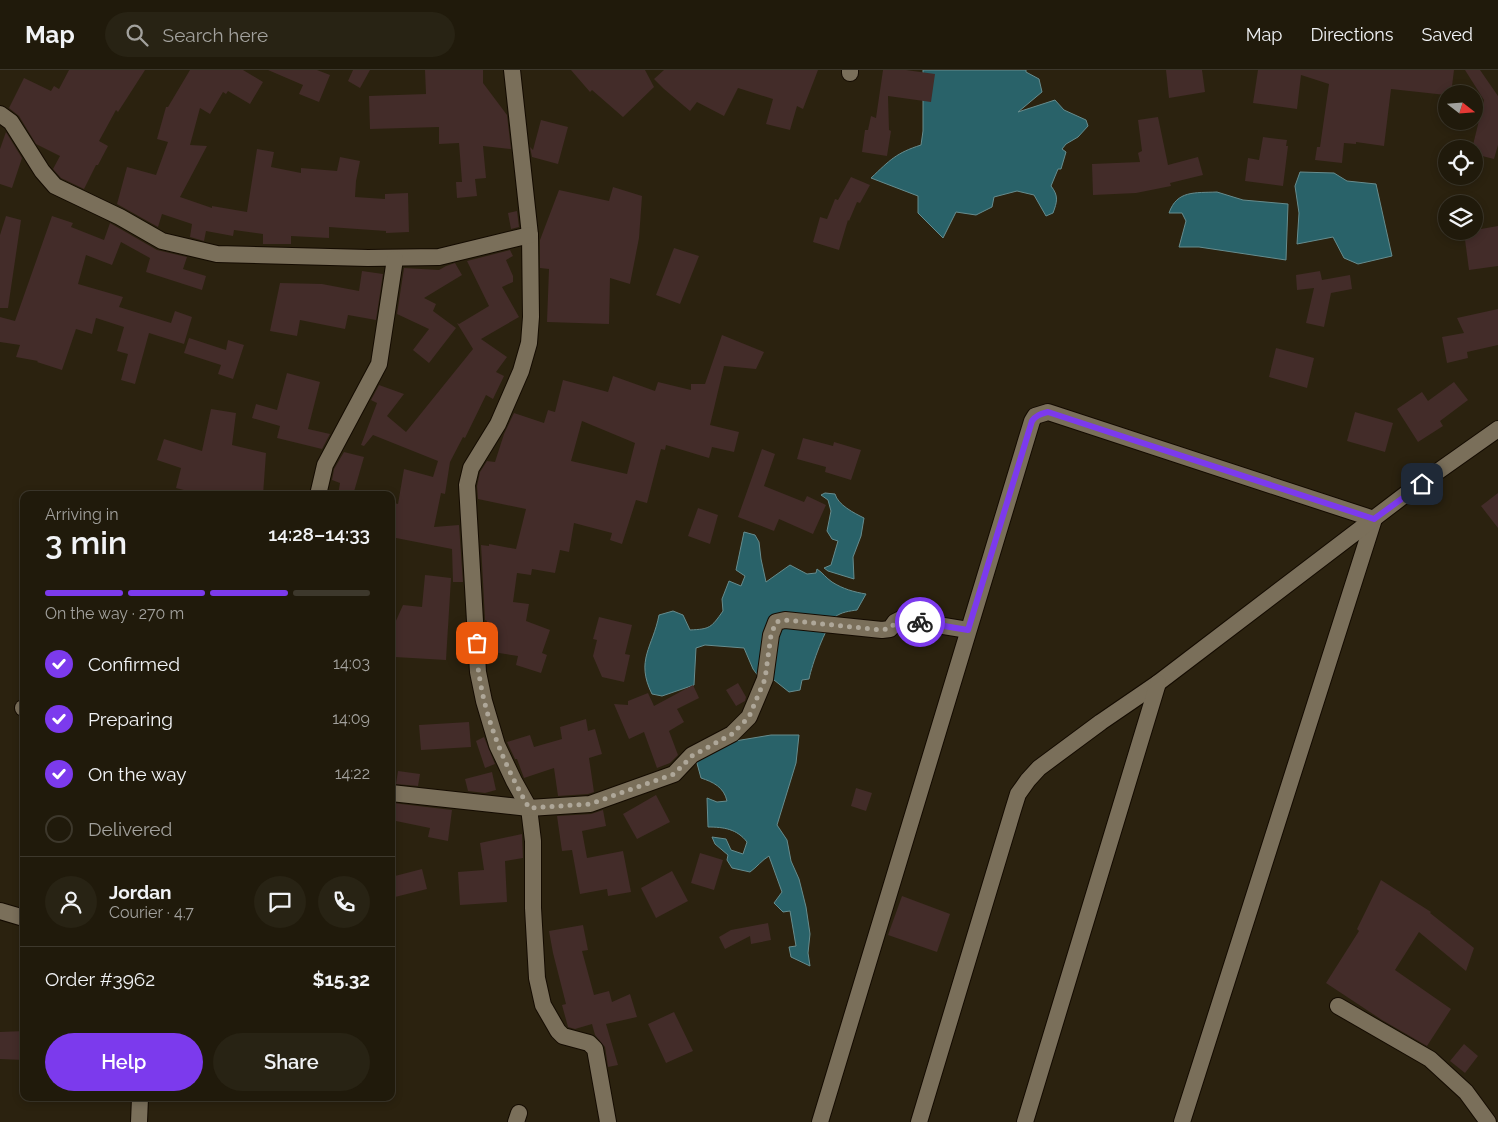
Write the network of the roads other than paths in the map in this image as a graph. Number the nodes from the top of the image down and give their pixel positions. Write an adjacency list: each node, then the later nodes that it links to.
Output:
1 (512, 70): 3 (street)
2 (0, 114): 4 (street)
3 (530, 235): 4 (street); 11 (street)
4 (395, 259): 6 (street)
5 (1498, 429): 7 (street)
6 (319, 491)
7 (1374, 519): 8 (street); 9 (street); 21 (street)
8 (968, 630): 11 (street); 18 (street)
9 (1158, 683): 19 (street); 20 (street)
10 (395, 793): 11 (street)
11 (529, 808): 17 (street)
12 (0, 910): 13 (street)
13 (20, 917)
14 (1338, 1006): 22 (street)
15 (140, 1101): 16 (street)
16 (138, 1122)
17 (608, 1122)
18 (820, 1122)
19 (919, 1122)
20 (1025, 1122)
21 (1182, 1122)
22 (1488, 1122)

